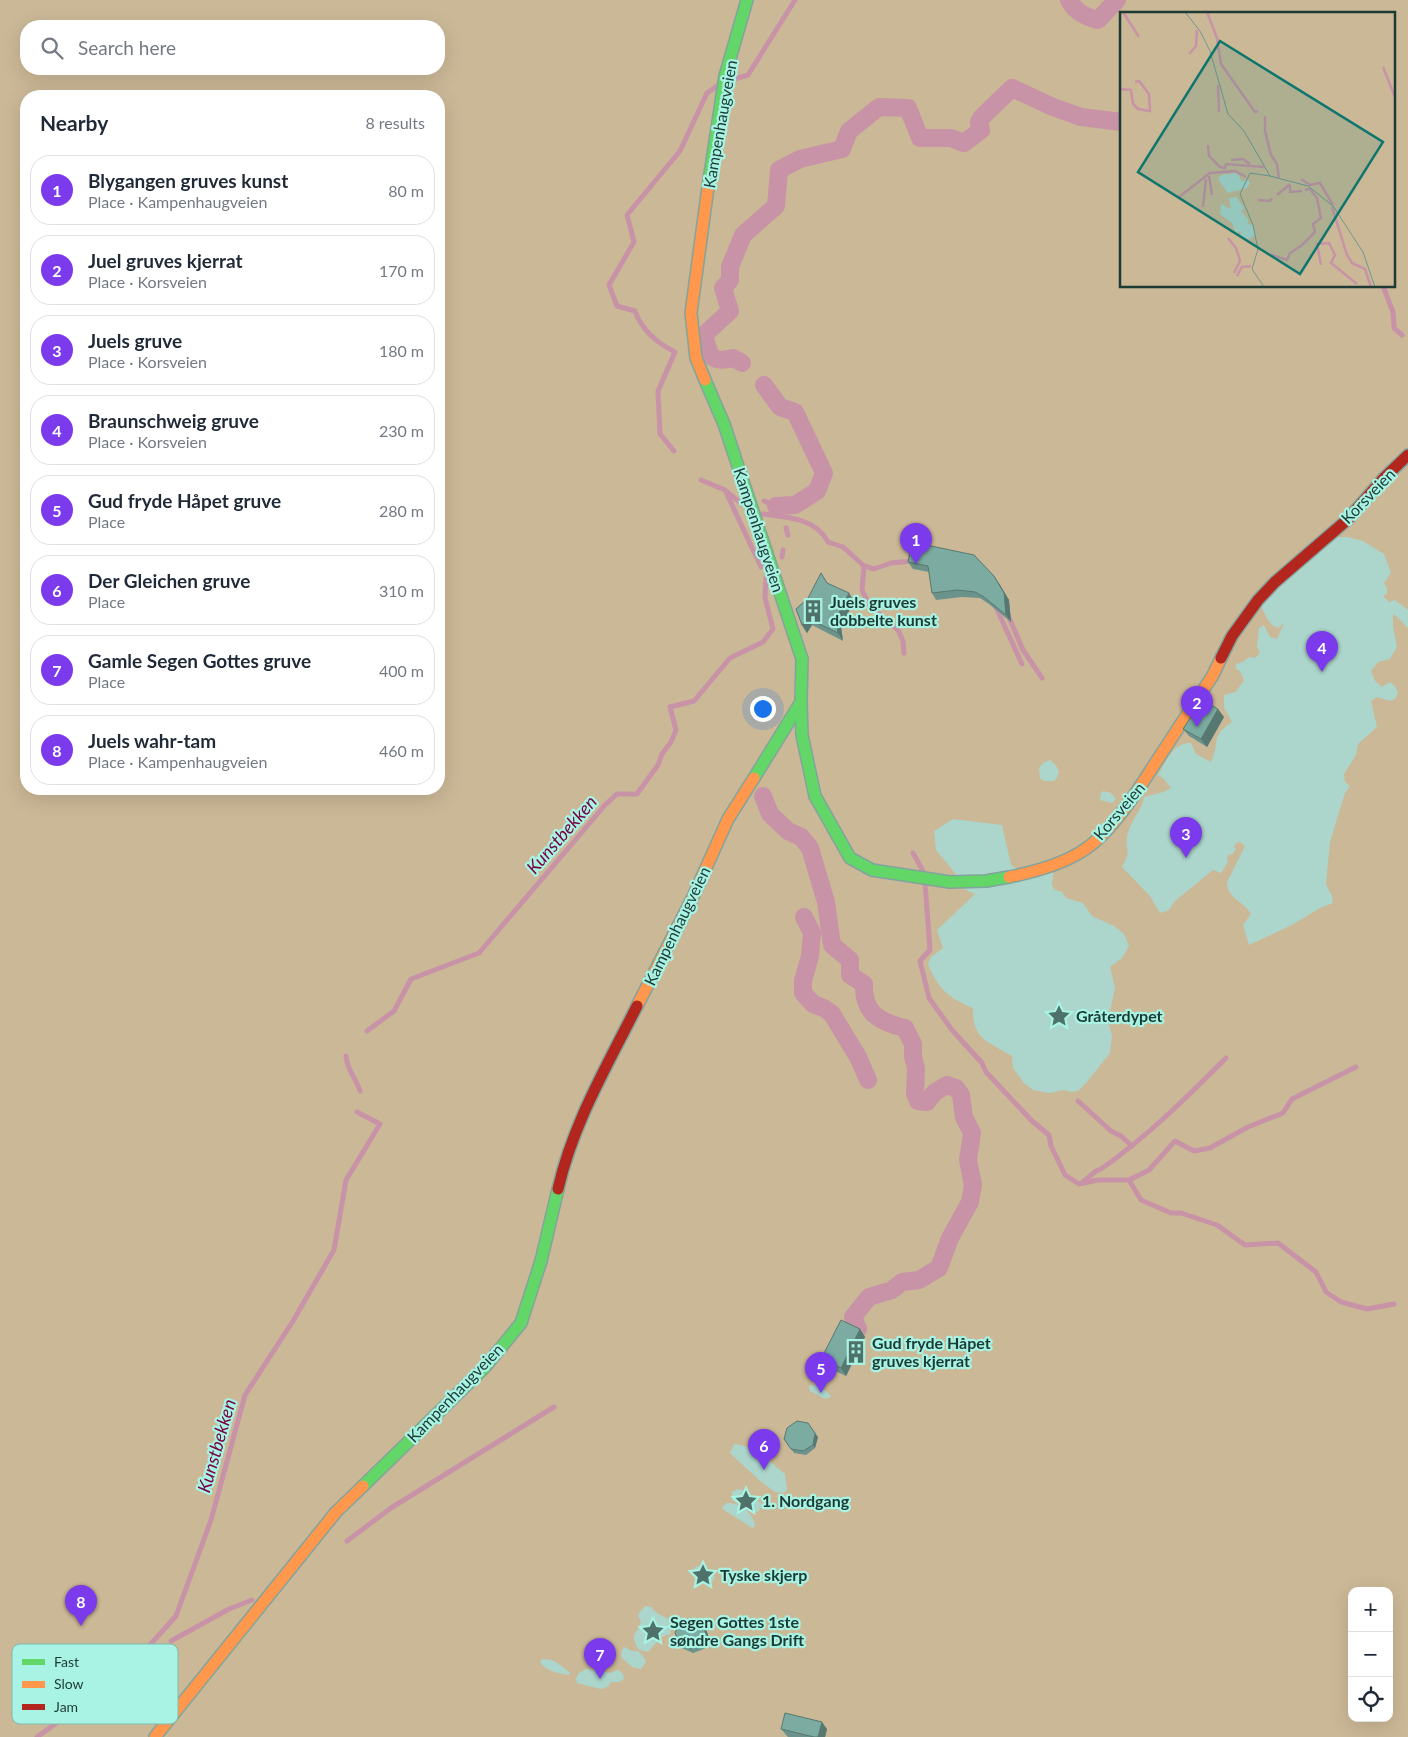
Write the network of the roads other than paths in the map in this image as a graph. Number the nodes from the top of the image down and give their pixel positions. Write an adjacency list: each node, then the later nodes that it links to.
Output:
1 (747, 0): 3 (street, Kampenhaugveien)
2 (1408, 455): 3 (street, Korsveien)
3 (801, 702): 4 (street, Kampenhaugveien)
4 (178, 1708)
5 (165, 1724): 6 (street, Kampenhaugveien)
6 (155, 1737)

